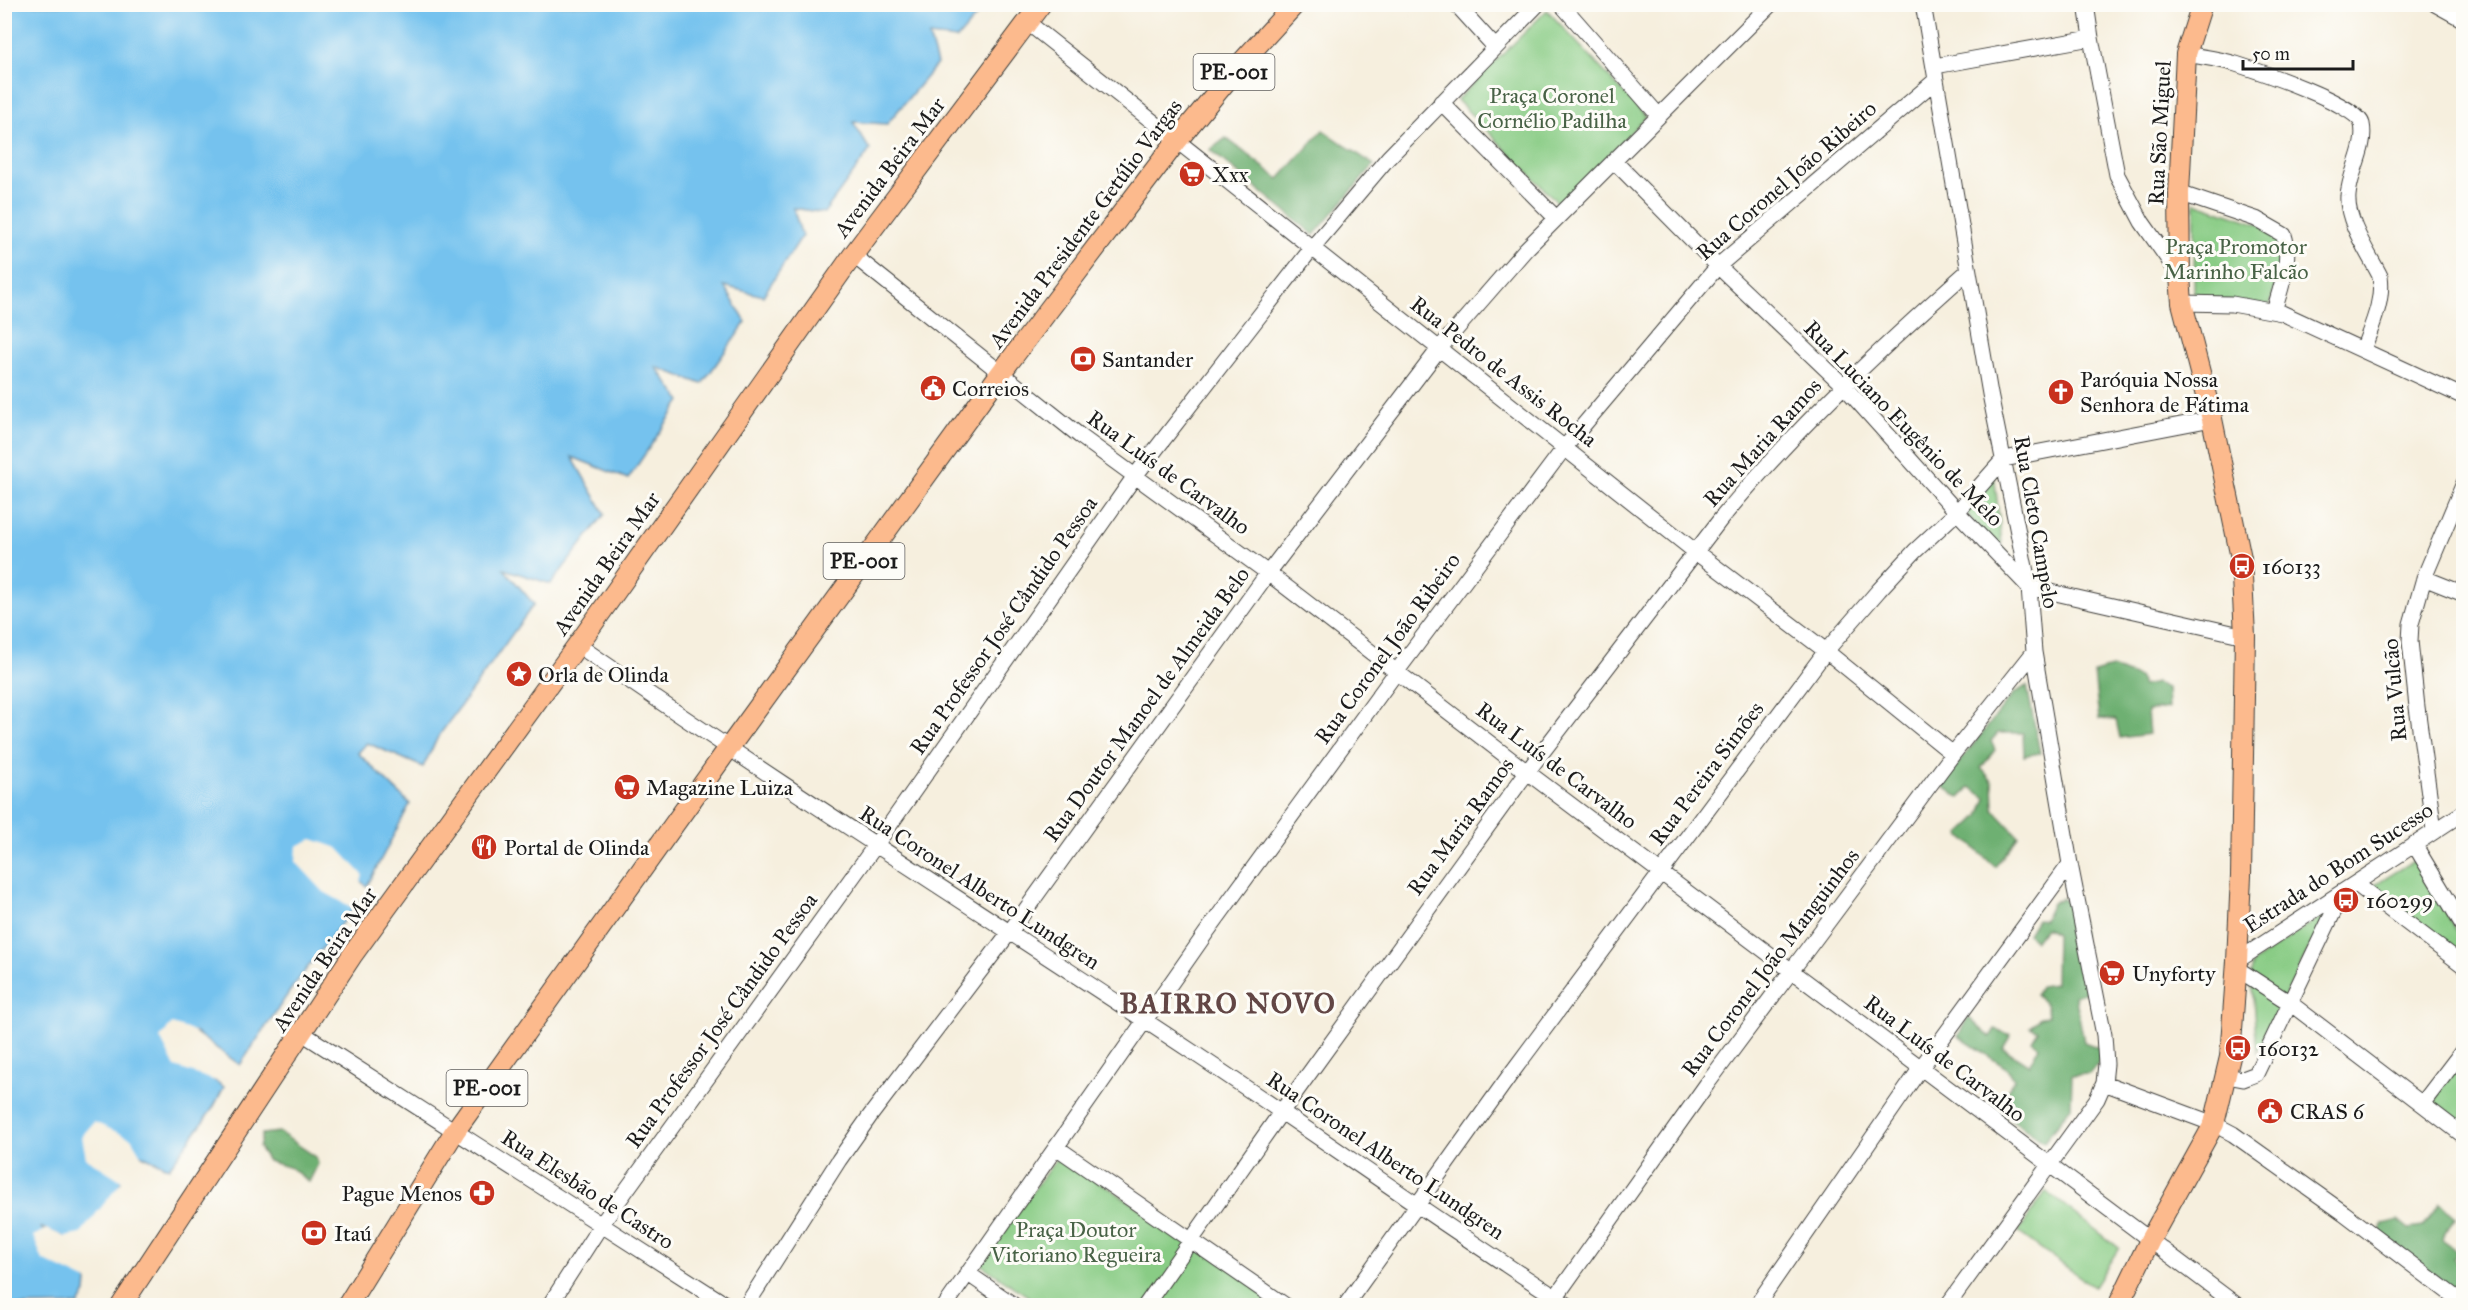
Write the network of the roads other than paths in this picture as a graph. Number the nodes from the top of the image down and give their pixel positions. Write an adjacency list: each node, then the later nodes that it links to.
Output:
1 (1041, 4): 12 (main road, Avenida Beira Mar)
2 (1295, 4): 19 (main road, Avenida Presidente Getúlio Vargas / PE-001)
3 (1455, 4): 14 (street)
4 (1538, 4): 14 (street, Rua Professor José Cândido Pessoa)
5 (1561, 4): 18 (street)
6 (1771, 4): 18 (street, Rua Doutor Manoel de Almeida Belo)
7 (1923, 4): 16 (street, Rua Cleto Campelo)
8 (2086, 4): 13 (street)
9 (2202, 4): 15 (main road, Rua São Miguel)
10 (2435, 4): 11 (street)
11 (2463, 20)
12 (1027, 22): 19 (street, Rua Pedro de Assis Rocha); 24 (main road, Avenida Beira Mar)
13 (2091, 38): 16 (street); 27 (street)
14 (1495, 47): 17 (street, Rua Professor José Cândido Pessoa)
15 (2186, 54): 21 (main road, Rua São Miguel); 31 (street)
16 (1936, 73): 25 (street, Rua Coronel João Ribeiro); 26 (street, Rua Cleto Campelo)
17 (1441, 102): 22 (street); 23 (street, Rua Professor José Cândido Pessoa)
18 (1659, 116): 20 (street, Rua Doutor Manoel de Almeida Belo)
19 (1176, 142): 23 (street, Rua Pedro de Assis Rocha); 32 (main road, Avenida Presidente Getúlio Vargas / PE-001)
20 (1614, 161): 22 (street, Rua Doutor Manoel de Almeida Belo); 25 (street, Rua Luciano Eugênio de Melo)
21 (2179, 193): 27 (main road, Rua São Miguel); 29 (street)
22 (1556, 218): 30 (street, Rua Doutor Manoel de Almeida Belo)
23 (1312, 248): 30 (street, Rua Pedro de Assis Rocha); 38 (street, Rua Professor José Cândido Pessoa)
24 (854, 255): 32 (street, Rua Luís de Carvalho); 47 (main road, Avenida Beira Mar)
25 (1718, 266): 33 (street, Rua Luciano Eugênio de Melo); 36 (street, Rua Coronel João Ribeiro)
26 (1968, 271): 33 (street, Rua Maria Ramos); 37 (street, Rua Cleto Campelo)
27 (2180, 276): 28 (main road, Rua São Miguel)
28 (2182, 303): 29 (street); 35 (main road, Rua São Miguel)
29 (2274, 310): 31 (street)
30 (1439, 349): 36 (street, Rua Pedro de Assis Rocha); 42 (street, Rua Doutor Manoel de Almeida Belo)
31 (2363, 350): 34 (street)
32 (1000, 374): 38 (street, Rua Luís de Carvalho); 51 (main road, Avenida Presidente Getúlio Vargas / PE-001)
33 (1844, 386): 40 (street, Rua Luciano Eugênio de Melo); 41 (street, Rua Maria Ramos)
34 (2463, 397)
35 (2212, 419): 37 (street); 46 (main road, Rua São Miguel)
36 (1565, 447): 41 (street, Rua Pedro de Assis Rocha); 50 (street, Rua Coronel João Ribeiro)
37 (2004, 459): 40 (street, Rua Pereira Simões); 44 (street, Rua Cleto Campelo)
38 (1135, 476): 42 (street, Rua Luís de Carvalho); 57 (street, Rua Professor José Cândido Pessoa)
39 (2463, 483): 43 (street, Rua Vulcão)
40 (1957, 512): 44 (street, Rua Luciano Eugênio de Melo); 48 (street, Rua Pereira Simões)
41 (1697, 553): 48 (street, Rua Pedro de Assis Rocha); 53 (street, Rua Maria Ramos)
42 (1268, 573): 50 (street, Rua Luís de Carvalho); 62 (street, Rua Doutor Manoel de Almeida Belo)
43 (2424, 578): 45 (street); 55 (street, Rua Vulcão)
44 (2029, 587): 46 (street); 49 (street, Rua Cleto Campelo)
45 (2463, 594)
46 (2245, 636): 63 (main road, Rua São Miguel)
47 (578, 645): 51 (street, Rua Coronel Alberto Lundgren); 68 (main road, Avenida Beira Mar)
48 (1826, 651): 52 (street, Rua Pedro de Assis Rocha); 59 (street, Rua Pereira Simões)
49 (2034, 652): 52 (street, Rua Coronel João Manguinhos); 58 (street, Rua Cleto Campelo)
50 (1397, 671): 53 (street, Rua Luís de Carvalho); 67 (street, Rua Coronel João Ribeiro)
51 (728, 749): 57 (street, Rua Coronel Alberto Lundgren); 76 (main road, Avenida Presidente Getúlio Vargas / PE-001)
52 (1953, 754): 65 (street, Rua Coronel João Manguinhos)
53 (1527, 772): 59 (street, Rua Luís de Carvalho); 74 (street, Rua Maria Ramos)
54 (2463, 812): 55 (street, Estrada do Bom Sucesso)
55 (2434, 830): 56 (street, Estrada do Bom Sucesso)
56 (2414, 844): 60 (street, Estrada do Bom Sucesso); 61 (street)
57 (875, 846): 62 (street, Rua Coronel Alberto Lundgren); 81 (street, Rua Professor José Cândido Pessoa)
58 (2070, 864): 70 (street); 72 (street, Rua Cleto Campelo)
59 (1661, 871): 65 (street, Rua Luís de Carvalho); 80 (street, Rua Pereira Simões)
60 (2349, 888): 63 (street, Estrada do Bom Sucesso); 64 (street); 66 (street)
61 (2463, 927)
62 (1009, 933): 67 (street, Rua Coronel Alberto Lundgren); 91 (street, Rua Doutor Manoel de Almeida Belo)
63 (2236, 964): 66 (street); 71 (main road, Rua São Miguel)
64 (2463, 966)
65 (1793, 970): 70 (street, Rua Luís de Carvalho); 85 (street, Rua Coronel João Manguinhos)
66 (2290, 1003): 71 (street); 73 (street)
67 (1145, 1020): 74 (street, Rua Coronel Alberto Lundgren); 78 (street, Rua Coronel João Ribeiro)
68 (302, 1033): 76 (street, Rua Elesbão de Castro); 87 (main road, Avenida Beira Mar)
69 (2463, 1049): 73 (street)
70 (1920, 1069): 79 (street, Rua Luís de Carvalho); 98 (street)
71 (2227, 1076): 75 (main road, Rua São Miguel)
72 (2104, 1083): 75 (street); 79 (street, Rua Cleto Campelo)
73 (2422, 1104): 77 (street)
74 (1282, 1111): 80 (street, Rua Coronel Alberto Lundgren); 82 (street, Rua Maria Ramos)
75 (2214, 1125): 83 (main road, Rua São Miguel); 86 (street)
76 (455, 1131): 81 (street, Rua Elesbão de Castro); 88 (main road, Avenida Presidente Getúlio Vargas / PE-001)
77 (2463, 1136)
78 (1056, 1147): 82 (street); 84 (street, Rua Coronel João Ribeiro)
79 (2048, 1164): 83 (street, Rua Luís de Carvalho); 99 (street, Rua Cleto Campelo)
80 (1416, 1204): 85 (street, Rua Coronel Alberto Lundgren); 96 (street, Rua Pereira Simões)
81 (601, 1225): 89 (street, Rua Professor José Cândido Pessoa); 90 (street, Rua Elesbão de Castro)
82 (1192, 1239): 94 (street, Rua Maria Ramos); 95 (street)
83 (2150, 1240): 100 (main road, Rua São Miguel); 101 (street, Rua Luís de Carvalho)
84 (967, 1273): 92 (street, Rua Coronel João Ribeiro); 93 (street)
85 (1552, 1301): 97 (street, Rua Coronel Alberto Lundgren)
86 (2463, 1304)
87 (121, 1305)
88 (347, 1305)
89 (549, 1305)
90 (728, 1305)
91 (746, 1305)
92 (945, 1305)
93 (1015, 1305)
94 (1146, 1305)
95 (1286, 1305)
96 (1345, 1305)
97 (1569, 1305)
98 (1756, 1305)
99 (1947, 1305)
100 (2118, 1305)
101 (2238, 1305)

